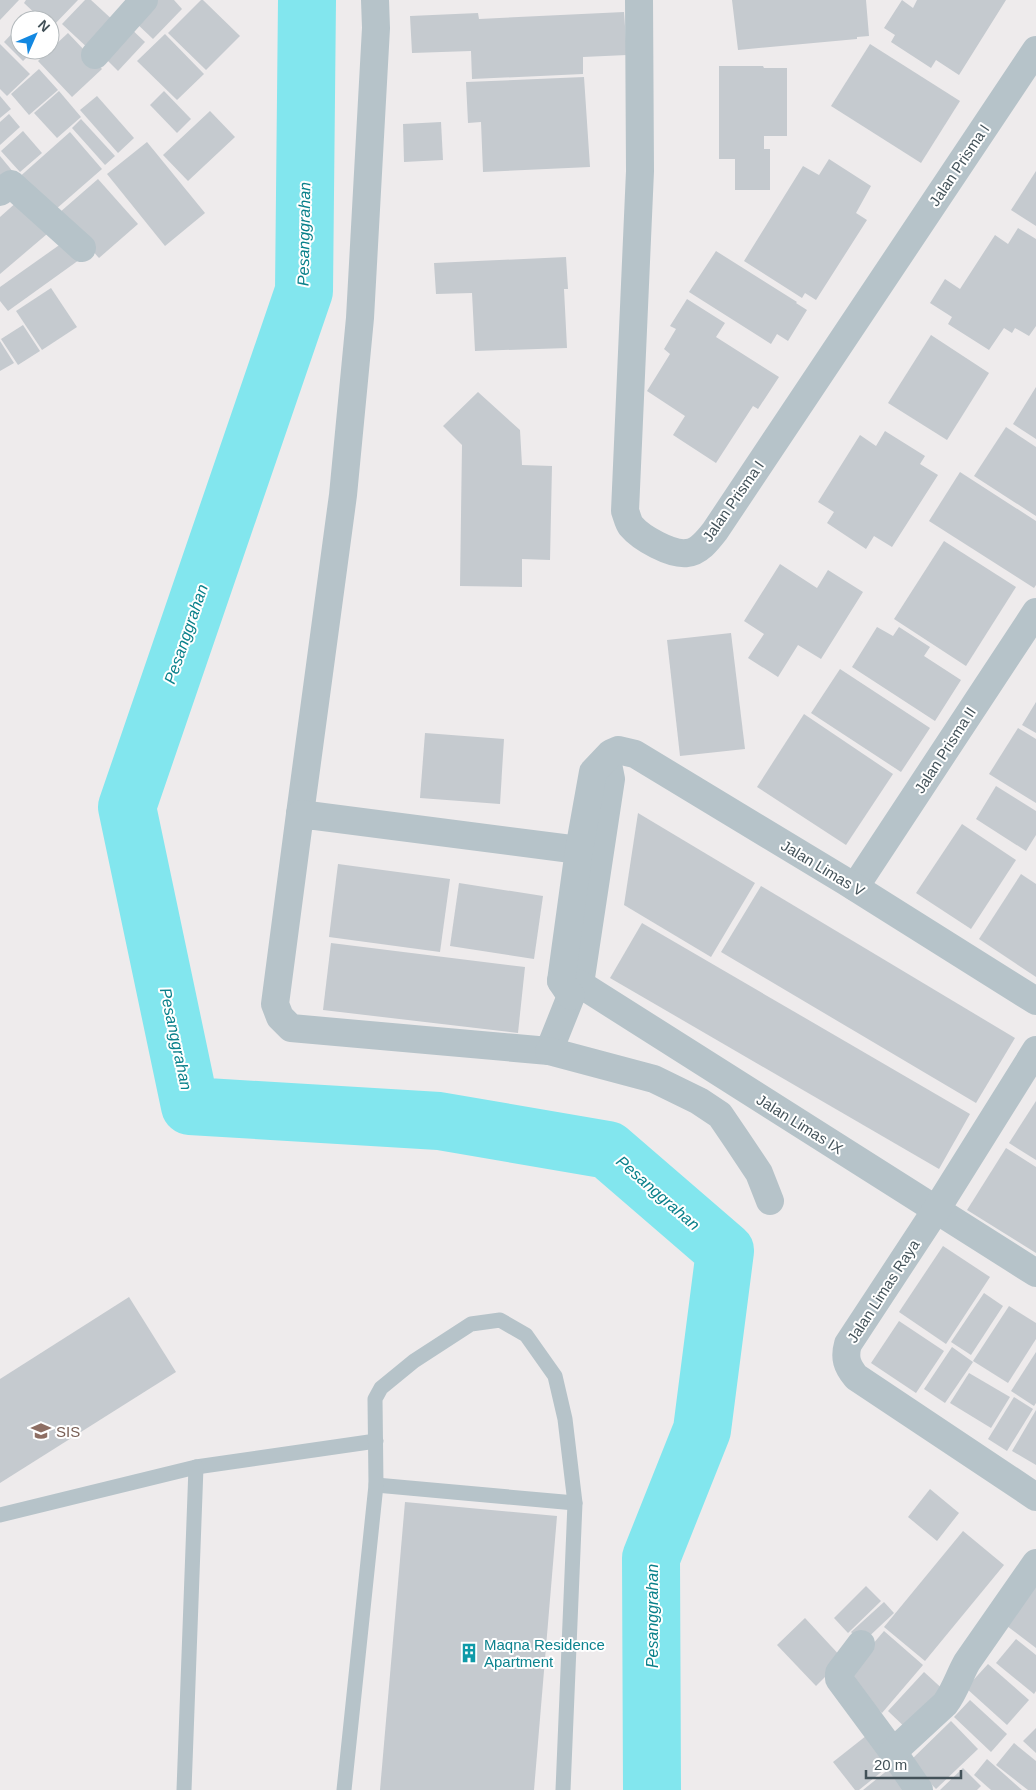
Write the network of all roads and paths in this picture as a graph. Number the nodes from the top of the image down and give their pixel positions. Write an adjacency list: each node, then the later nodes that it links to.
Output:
1 (144, 0): 5 (street)
2 (374, 0): 10 (street)
3 (639, 0): 4 (street, Jalan Prisma I)
4 (1036, 50)
5 (95, 55)
6 (0, 192): 7 (street)
7 (82, 248)
8 (1036, 612): 12 (street, Jalan Prisma II)
9 (607, 759): 11 (street); 12 (street, Jalan Limas V); 13 (street)
10 (300, 814): 11 (street); 16 (street)
11 (579, 850): 13 (street)
12 (855, 888): 14 (street, Jalan Limas V)
13 (571, 987): 16 (street); 18 (street, Jalan Limas IX)
14 (1036, 1000)
15 (1036, 1050): 18 (street, Jalan Limas Raya)
16 (549, 1051): 17 (street)
17 (770, 1201)
18 (936, 1210): 19 (street, Jalan Limas IX); 23 (street, Jalan Limas Raya)
19 (1036, 1273)
20 (376, 1441): 21 (lane); 22 (lane); 24 (lane)
21 (196, 1468): 25 (lane); 29 (lane)
22 (376, 1485): 24 (lane); 30 (lane)
23 (1036, 1497)
24 (575, 1503): 31 (lane)
25 (0, 1515)
26 (1036, 1563): 28 (street)
27 (860, 1644): 28 (street)
28 (893, 1752): 32 (street)
29 (184, 1790)
30 (344, 1790)
31 (562, 1790)
32 (919, 1790)

